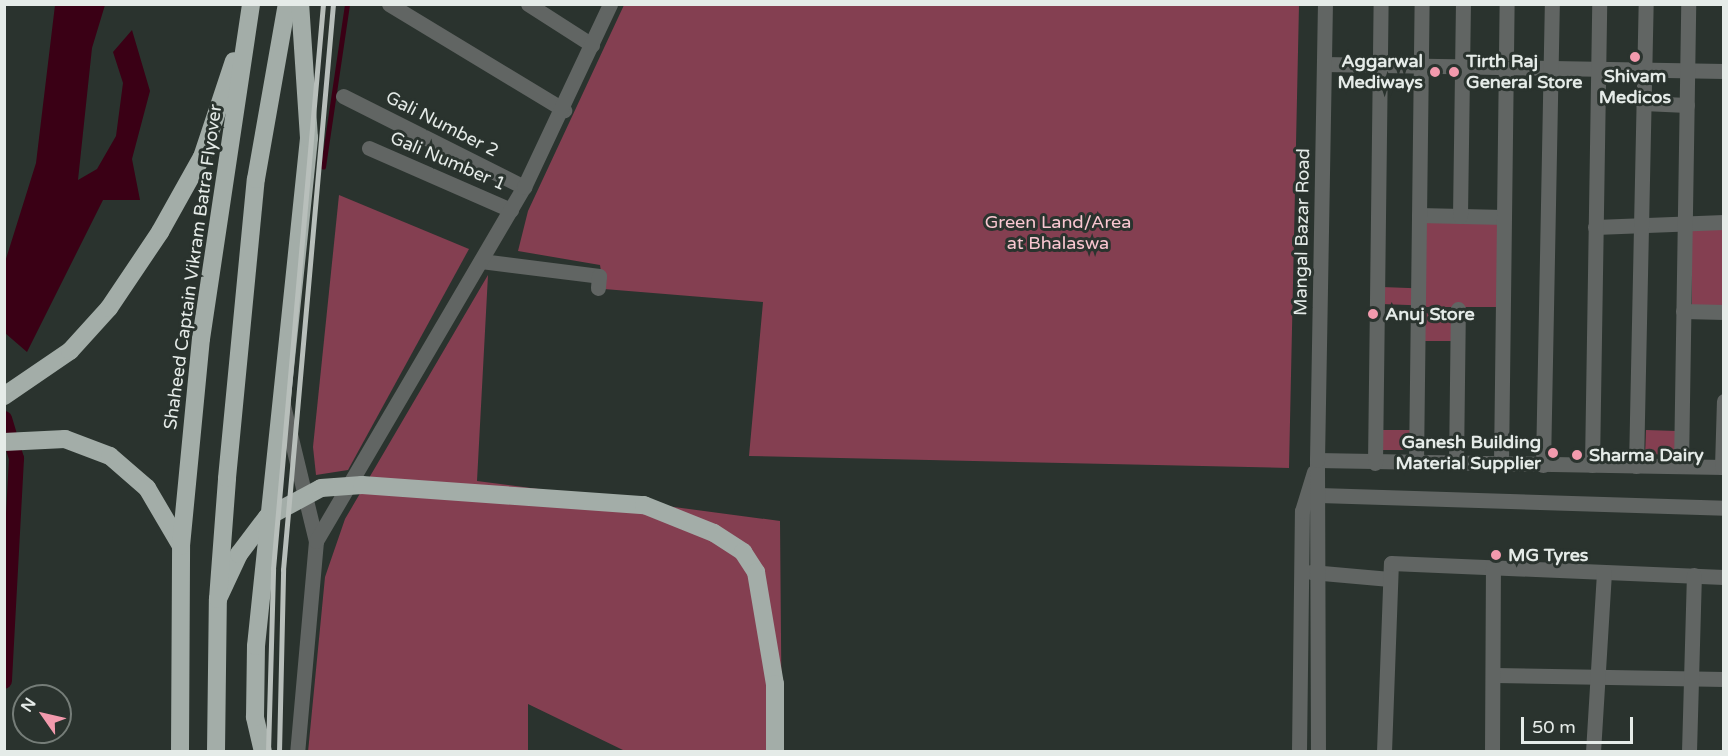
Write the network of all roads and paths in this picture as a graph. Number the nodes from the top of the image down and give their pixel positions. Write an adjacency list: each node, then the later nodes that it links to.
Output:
1 (250, 4): 46 (highway); 63 (highway, Shaheed Captain Vikram Batra Flyover)
2 (287, 4): 71 (highway)
3 (300, 4): 47 (highway)
4 (389, 4): 30 (street)
5 (528, 4): 16 (street)
6 (610, 4): 16 (street)
7 (1325, 4): 17 (street, Mangal Bazar Road)
8 (1381, 4): 18 (street)
9 (1422, 4): 19 (street)
10 (1463, 4): 20 (street)
11 (1507, 4): 21 (street)
12 (1552, 4): 22 (street)
13 (1599, 4): 23 (street)
14 (1646, 4): 24 (street)
15 (1688, 4): 25 (street)
16 (592, 45): 30 (street)
17 (1324, 64): 18 (street); 50 (street, Mangal Bazar Road)
18 (1380, 67): 19 (street); 51 (street)
19 (1421, 67): 20 (street); 34 (street)
20 (1462, 68): 21 (street); 35 (street)
21 (1506, 68): 22 (street); 36 (street)
22 (1550, 69): 23 (street); 55 (street)
23 (1597, 69): 24 (street); 39 (street)
24 (1644, 70): 25 (street); 28 (street)
25 (1687, 70): 26 (street); 29 (street)
26 (1724, 71)
27 (343, 96): 32 (street, Gali Number 2)
28 (1643, 103): 29 (street); 40 (street)
29 (1687, 105): 37 (street)
30 (564, 110): 32 (street)
31 (369, 148): 33 (street, Gali Number 1)
32 (524, 187): 33 (street)
33 (511, 210): 41 (street)
34 (1419, 215): 35 (street); 52 (street)
35 (1460, 216): 36 (street)
36 (1504, 217): 54 (street)
37 (1685, 222): 38 (street); 40 (street); 44 (street)
38 (1724, 222)
39 (1595, 227): 40 (street); 56 (street)
40 (1641, 227): 57 (street)
41 (481, 261): 42 (street); 62 (street)
42 (598, 288)
43 (1458, 309): 53 (street)
44 (1683, 311): 45 (street); 58 (street)
45 (1724, 312)
46 (4, 396)
47 (281, 396): 62 (street); 78 (highway)
48 (1724, 401): 59 (street)
49 (4, 442): 63 (highway)
50 (1317, 460): 51 (street); 60 (street); 65 (street)
51 (1375, 463): 52 (street)
52 (1416, 463): 53 (street)
53 (1456, 464): 54 (street)
54 (1501, 464): 55 (street)
55 (1543, 465): 56 (street)
56 (1592, 465): 57 (street)
57 (1636, 466): 58 (street)
58 (1681, 466): 59 (street)
59 (1723, 467)
60 (1319, 495): 61 (street); 67 (street)
61 (1724, 508)
62 (316, 541): 79 (street)
63 (180, 546): 76 (highway, Shaheed Captain Vikram Batra Flyover)
64 (1493, 567): 66 (street); 70 (street); 72 (street)
65 (1302, 572): 67 (street); 81 (street)
66 (1604, 572): 68 (street); 73 (street)
67 (1320, 573): 70 (street); 82 (street)
68 (1694, 576): 69 (street); 74 (street)
69 (1724, 577)
70 (1390, 579): 83 (street)
71 (218, 599): 77 (highway); 80 (highway)
72 (1495, 675): 73 (street); 84 (street)
73 (1598, 677): 74 (street); 85 (street)
74 (1690, 679): 75 (street); 86 (street)
75 (1724, 679)
76 (180, 752)
77 (216, 752)
78 (262, 752)
79 (297, 752)
80 (775, 752)
81 (1299, 752)
82 (1318, 752)
83 (1384, 752)
84 (1492, 752)
85 (1593, 752)
86 (1689, 752)

